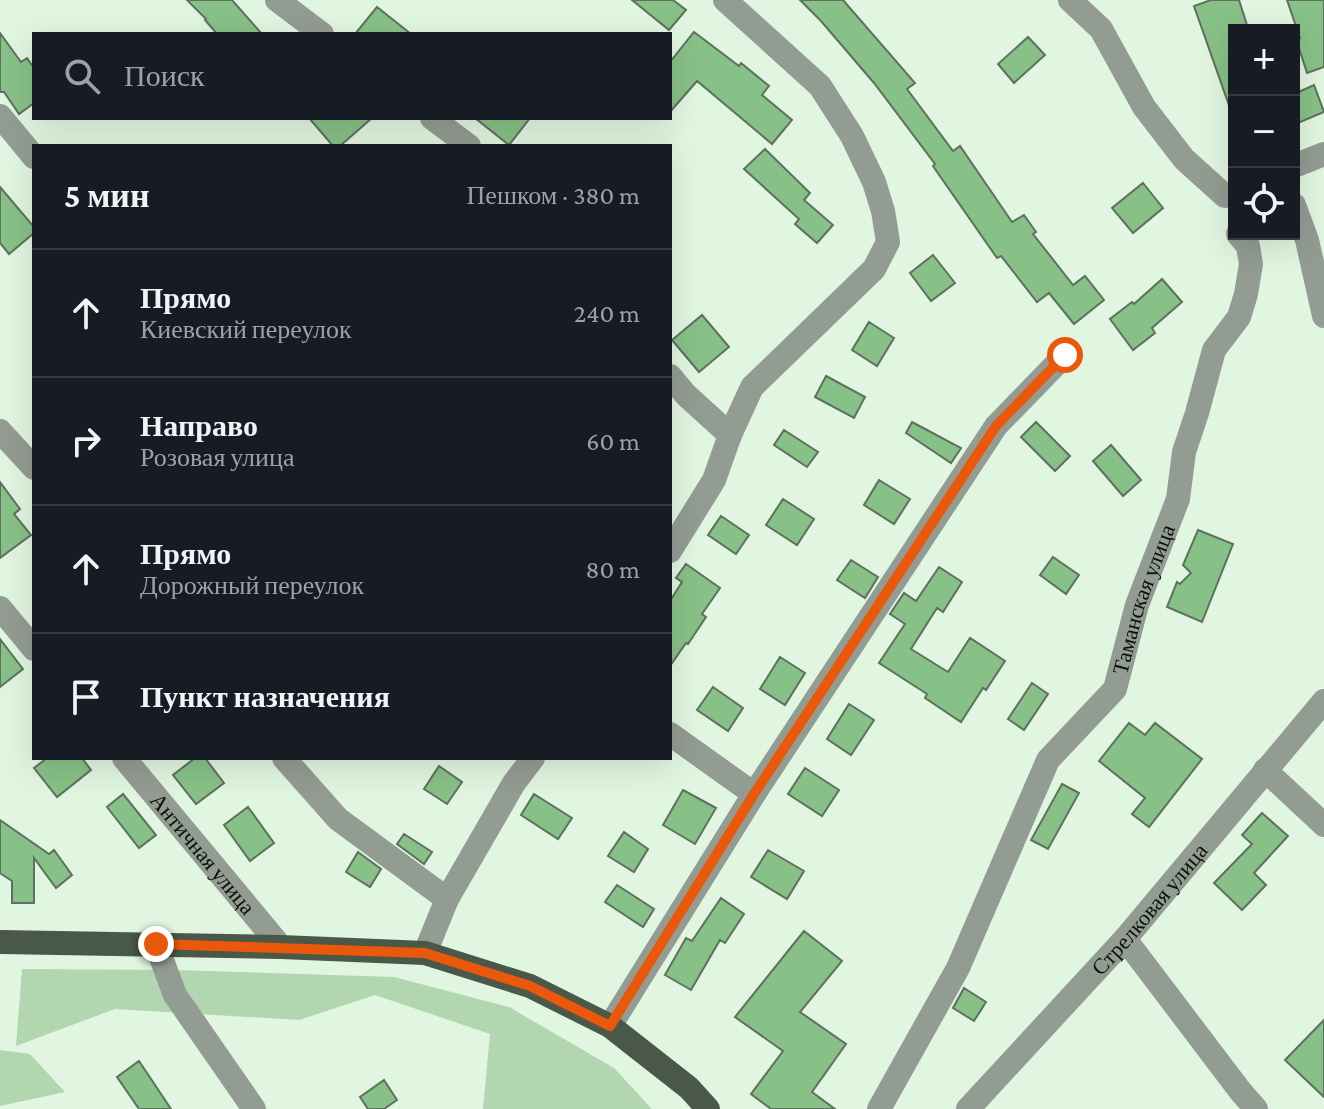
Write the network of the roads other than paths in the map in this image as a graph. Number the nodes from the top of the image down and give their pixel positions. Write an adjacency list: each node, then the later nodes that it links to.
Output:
1 (277, 0): 4 (street)
2 (725, 0): 18 (street)
3 (1070, 0): 11 (street)
4 (319, 32)
5 (0, 116): 9 (street)
6 (435, 120): 7 (street)
7 (466, 144)
8 (1324, 154): 10 (street)
9 (32, 155)
10 (1300, 164)
11 (1228, 192)
12 (1300, 221): 14 (street)
13 (1243, 240): 40 (street, Таманская улица)
14 (1324, 316)
15 (1065, 355): 29 (street)
16 (672, 378): 18 (street)
17 (0, 431): 19 (street)
18 (730, 435): 20 (street)
19 (32, 466)
20 (672, 548)
21 (0, 608): 22 (street)
22 (32, 647)
23 (1324, 701): 28 (street, Стрелковая улица)
24 (672, 735): 29 (street)
25 (126, 760): 35 (street, Античная улица)
26 (286, 760): 31 (street)
27 (531, 760): 31 (street)
28 (1265, 770): 30 (street); 32 (street, Стрелковая улица)
29 (754, 794): 37 (street)
30 (1324, 825)
31 (447, 899): 36 (street)
32 (1125, 939): 41 (street, Стрелковая улица); 42 (street)
33 (0, 942): 34 (main road)
34 (156, 944): 35 (main road); 38 (street)
35 (281, 947): 36 (main road)
36 (425, 953): 37 (main road)
37 (610, 1026): 39 (main road)
38 (254, 1109)
39 (708, 1109)
40 (879, 1109)
41 (968, 1109)
42 (1256, 1109)

